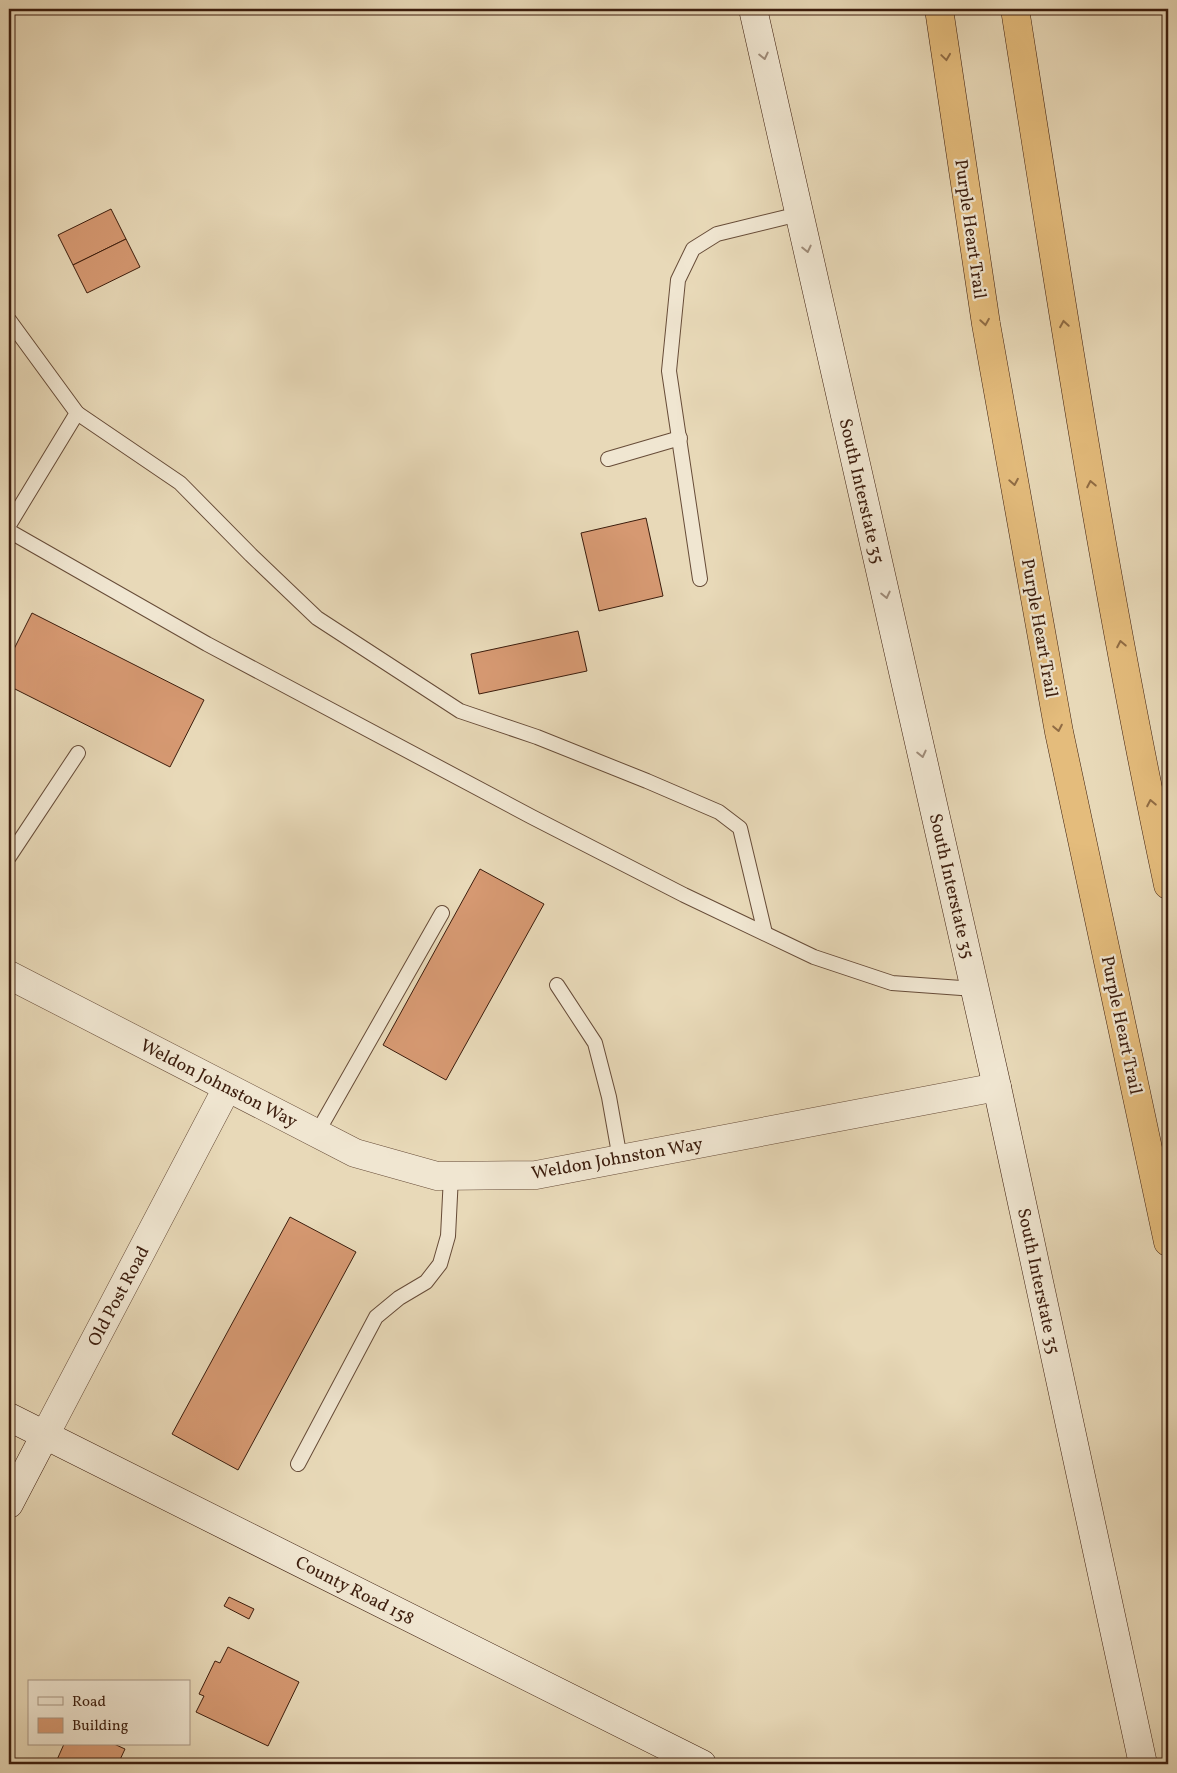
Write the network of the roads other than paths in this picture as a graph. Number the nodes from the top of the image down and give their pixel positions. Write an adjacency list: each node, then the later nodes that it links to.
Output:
1 (753, 9): 4 (street, South Interstate 35, one-way to 4)
2 (939, 9): 25 (highway, Purple Heart Trail, one-way to 25)
3 (1015, 9): 14 (highway, one-way to 3)
4 (799, 214): 7 (lane); 19 (street, South Interstate 35, one-way to 19)
5 (9, 320): 6 (lane)
6 (77, 413): 9 (lane); 16 (lane)
7 (680, 438): 8 (lane); 11 (lane)
8 (608, 459)
9 (9, 525)
10 (9, 531): 16 (lane)
11 (700, 579)
12 (78, 753): 13 (lane)
13 (9, 857)
14 (1168, 885)
15 (442, 913): 22 (lane)
16 (765, 933): 19 (lane)
17 (9, 975): 21 (street, Weldon Johnston Way)
18 (558, 985): 23 (lane)
19 (975, 989): 20 (street, South Interstate 35)
20 (997, 1086): 23 (street, Weldon Johnston Way); 31 (street, South Interstate 35)
21 (227, 1088): 22 (street, Weldon Johnston Way); 27 (street, Old Post Road)
22 (316, 1134): 24 (street, Weldon Johnston Way)
23 (620, 1159): 24 (street, Weldon Johnston Way)
24 (451, 1176): 28 (lane)
25 (1168, 1242)
26 (9, 1417): 27 (street, County Road 158)
27 (45, 1434): 29 (street, Old Post Road); 30 (street, County Road 158)
28 (298, 1464)
29 (9, 1504)
30 (702, 1764)
31 (1143, 1764)

